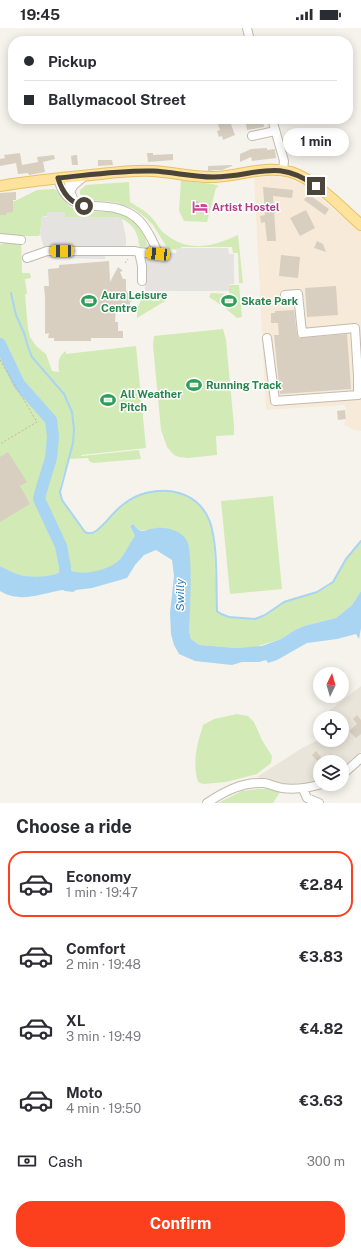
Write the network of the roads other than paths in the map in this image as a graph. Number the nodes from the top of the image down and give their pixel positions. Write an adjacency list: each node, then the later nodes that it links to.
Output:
1 (273, 124): 2 (street)
2 (275, 131): 3 (street); 4 (street)
3 (252, 136)
4 (283, 170): 5 (main road); 10 (main road)
5 (86, 175): 6 (main road); 8 (street)
6 (63, 178): 7 (main road); 8 (street); 9 (street)
7 (0, 186)
8 (70, 191): 9 (street)
9 (74, 201): 13 (street)
10 (361, 225)
11 (0, 238): 12 (street)
12 (21, 240)
13 (139, 252): 14 (street); 15 (street)
14 (27, 258)
15 (142, 282)
16 (285, 295): 18 (street)
17 (267, 338): 18 (street)
18 (360, 376)
19 (361, 758): 20 (street)
20 (349, 769)
21 (313, 786): 22 (street)
22 (303, 789): 23 (street); 24 (street)
23 (207, 803)
24 (319, 803)

